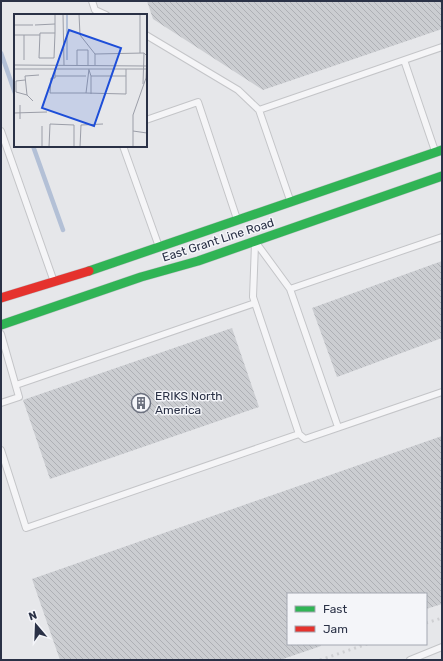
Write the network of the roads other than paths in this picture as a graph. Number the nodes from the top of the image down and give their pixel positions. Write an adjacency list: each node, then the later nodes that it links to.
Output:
1 (92, 1): 2 (lane)
2 (104, 14)
3 (147, 36): 6 (lane)
4 (442, 47): 5 (lane)
5 (404, 60): 6 (lane); 10 (lane)
6 (259, 110): 12 (lane)
7 (147, 120): 13 (lane)
8 (1, 132): 17 (lane)
9 (123, 147): 16 (lane)
10 (439, 152): 12 (main road, East Grant Line Road)
11 (442, 176): 15 (main road, East Grant Line Road)
12 (291, 202): 13 (main road, East Grant Line Road)
13 (237, 220): 16 (main road, East Grant Line Road)
14 (442, 237): 18 (lane)
15 (255, 241): 18 (lane); 20 (lane); 21 (main road, East Grant Line Road)
16 (158, 247): 17 (main road, East Grant Line Road)
17 (54, 282): 19 (main road, East Grant Line Road)
18 (290, 290): 26 (lane)
19 (1, 298)
20 (255, 303): 23 (lane); 27 (lane)
21 (1, 325)
22 (1, 334): 23 (lane)
23 (16, 385): 25 (lane)
24 (442, 392): 26 (lane)
25 (1, 403)
26 (338, 427): 27 (lane)
27 (299, 434): 28 (lane)
28 (1, 450)
29 (442, 647): 30 (lane)
30 (410, 660)

